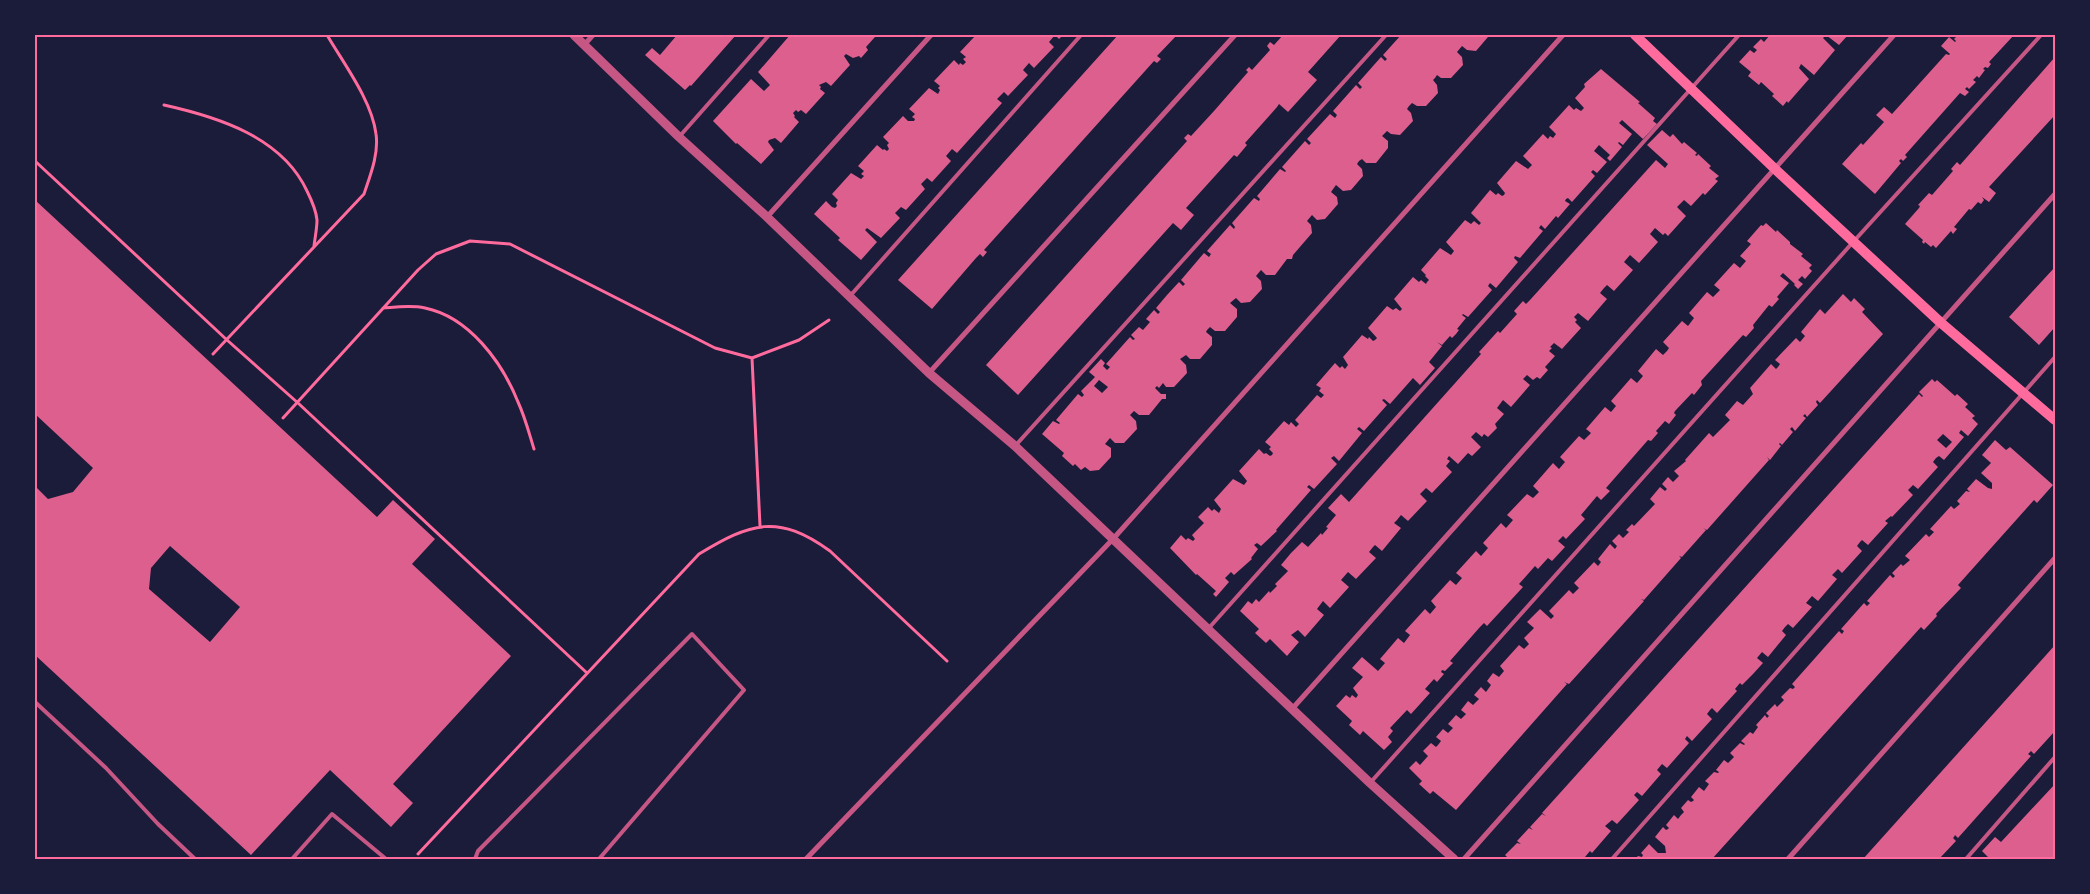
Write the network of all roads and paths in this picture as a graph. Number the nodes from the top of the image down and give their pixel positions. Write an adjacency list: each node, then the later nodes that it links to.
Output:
1 (327, 35): 23 (path)
2 (574, 35): 14 (street)
3 (593, 35): 14 (street)
4 (769, 35): 17 (lane)
5 (931, 35): 21 (street)
6 (1081, 35): 24 (lane)
7 (1235, 35): 32 (street)
8 (1386, 35): 37 (lane)
9 (1563, 35): 40 (street)
10 (1635, 35): 15 (main road)
11 (1739, 35): 15 (lane)
12 (1894, 35): 19 (street)
13 (2041, 35): 22 (lane)
14 (585, 44): 17 (street)
15 (1691, 88): 19 (main road); 42 (lane)
16 (164, 106): 23 (path)
17 (679, 137): 21 (street)
18 (35, 162): 28 (path)
19 (1775, 169): 22 (main road); 45 (street)
20 (2055, 194): 27 (street)
21 (768, 217): 24 (street)
22 (1854, 241): 27 (main road); 47 (lane)
23 (314, 247): 28 (path)
24 (850, 296): 32 (street)
25 (382, 308): 31 (path); 34 (path); 38 (path)
26 (829, 320): 31 (path)
27 (1940, 322): 33 (main road); 55 (street)
28 (227, 340): 29 (path); 34 (path)
29 (213, 354)
30 (2055, 357): 33 (lane)
31 (752, 358): 39 (path)
32 (929, 373): 37 (street)
33 (2024, 393): 36 (main road); 56 (lane)
34 (298, 403): 35 (path); 43 (path)
35 (283, 418)
36 (2055, 420)
37 (1015, 446): 40 (street)
38 (534, 449)
39 (760, 526)
40 (1113, 539): 42 (street); 53 (street)
41 (2055, 558): 57 (street)
42 (1208, 629): 45 (street)
43 (587, 673)
44 (35, 702): 48 (lane)
45 (1292, 709): 47 (street)
46 (2055, 757): 58 (lane)
47 (1370, 783): 54 (street)
48 (195, 859)
49 (292, 859): 50 (lane)
50 (386, 859)
51 (475, 859): 52 (lane)
52 (599, 859)
53 (806, 859)
54 (1454, 859)
55 (1464, 859)
56 (1612, 859)
57 (1788, 859)
58 (1966, 859)

